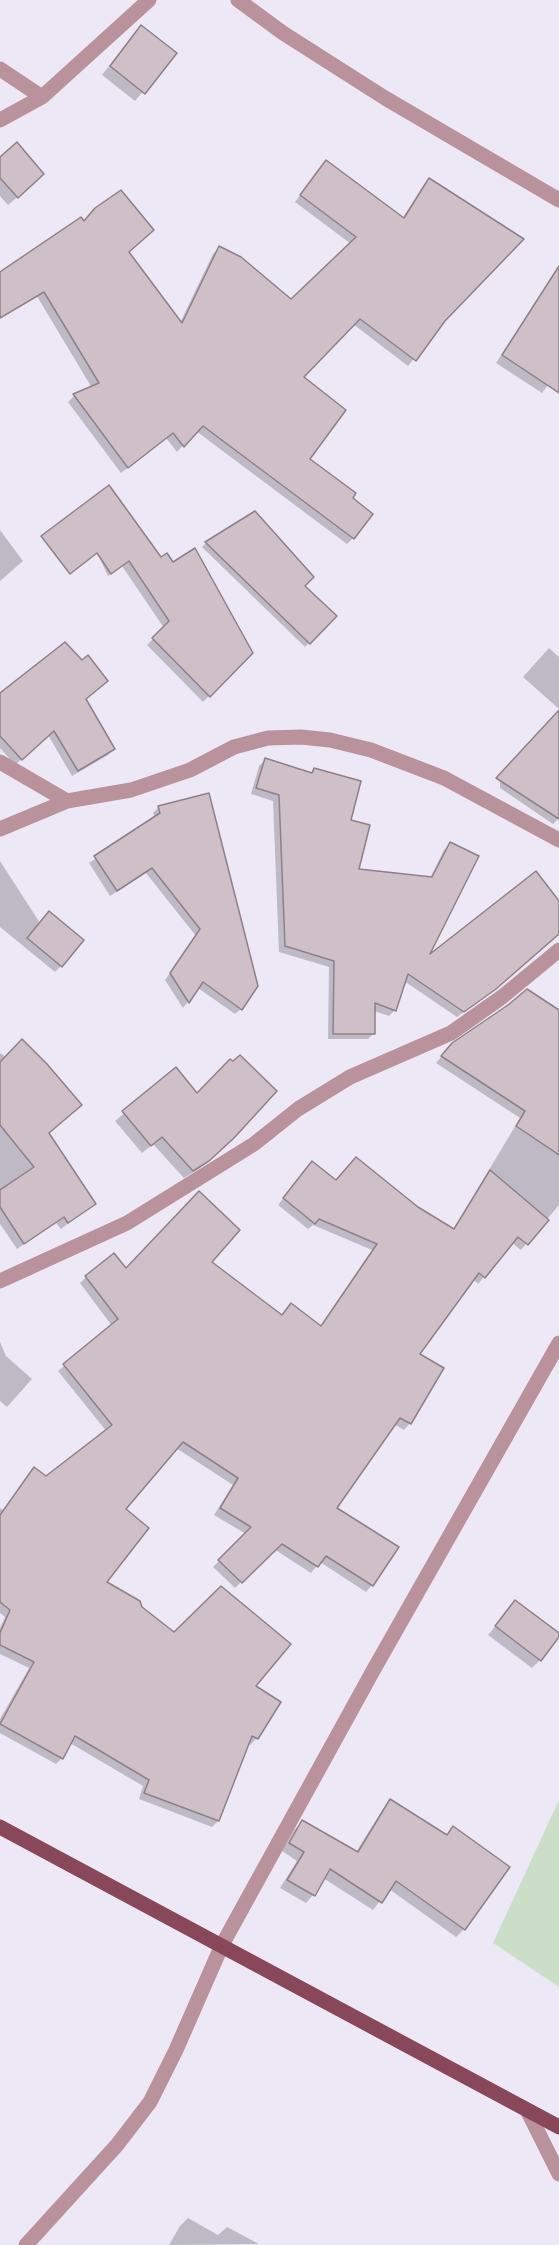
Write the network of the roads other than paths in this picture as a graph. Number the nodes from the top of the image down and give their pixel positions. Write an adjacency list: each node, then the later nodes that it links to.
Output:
1 (149, 0): 4 (street)
2 (238, 0): 6 (street)
3 (0, 69): 4 (street)
4 (42, 97): 5 (street)
5 (0, 120)
6 (559, 200)
7 (0, 762): 8 (street)
8 (67, 801): 9 (street); 10 (street)
9 (0, 829)
10 (559, 840)
11 (559, 950): 12 (street)
12 (0, 1281)
13 (559, 1343): 15 (street)
14 (0, 1827): 15 (main road)
15 (222, 1945): 16 (main road); 19 (street)
16 (527, 2110): 17 (main road); 18 (street)
17 (559, 2127)
18 (559, 2174)
19 (26, 2245)

